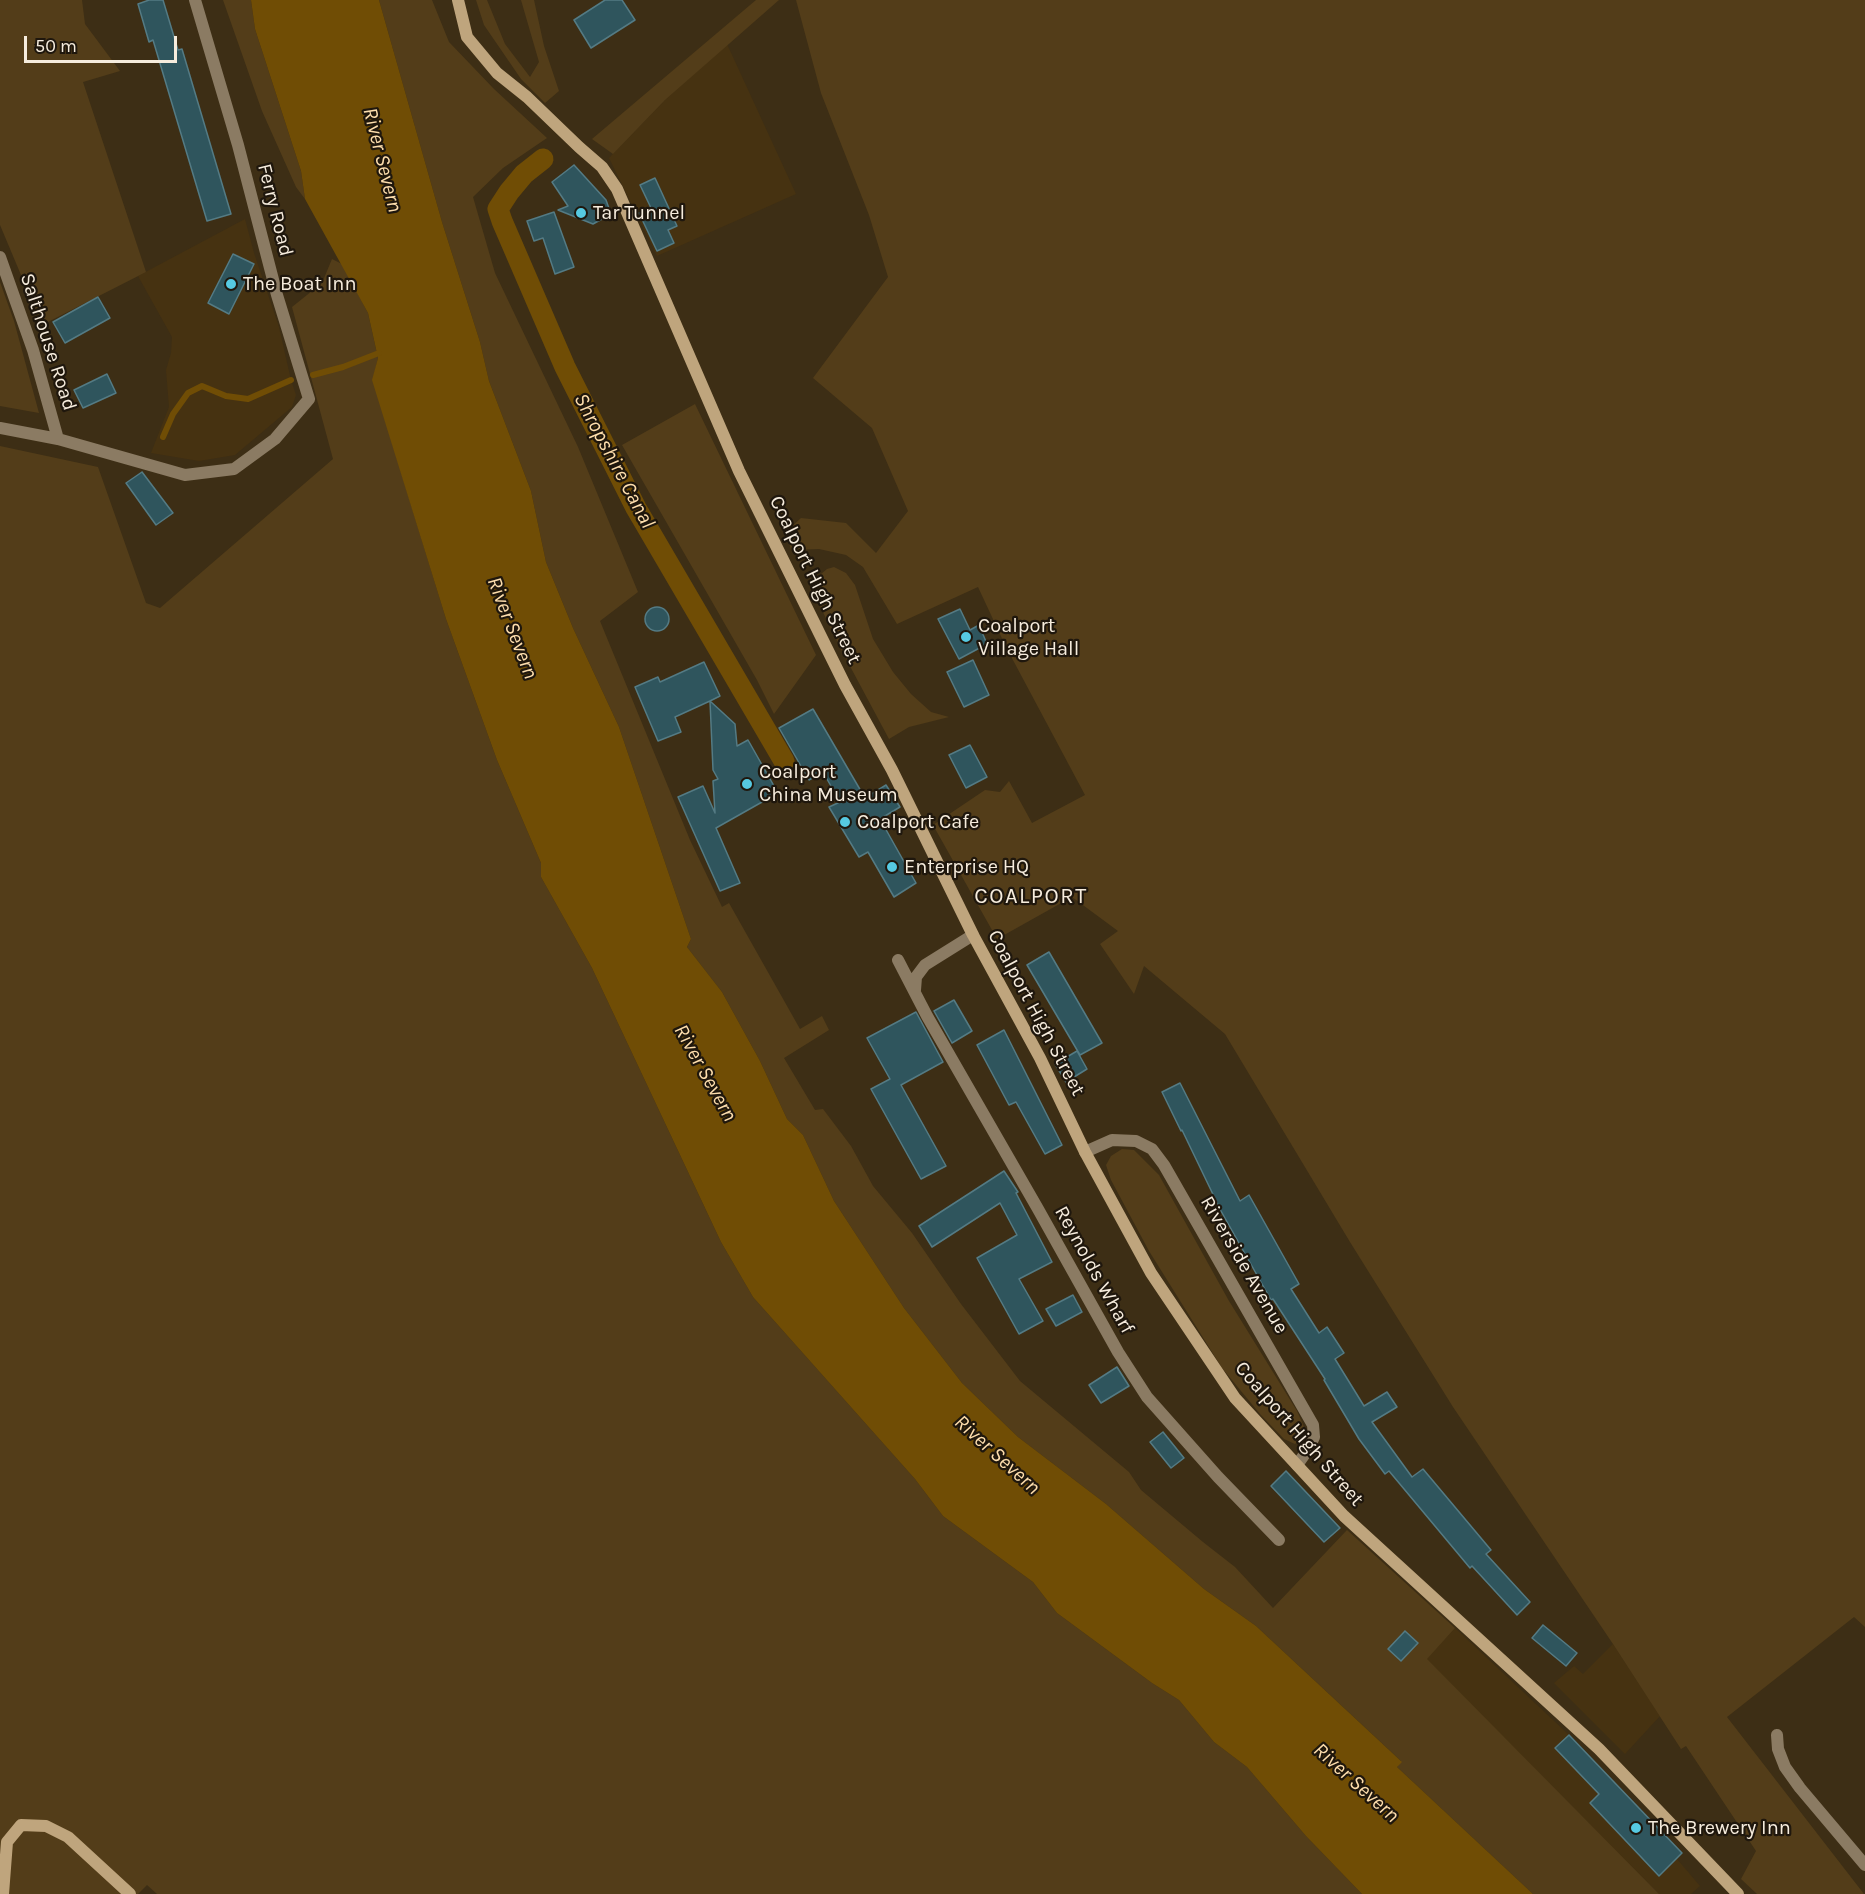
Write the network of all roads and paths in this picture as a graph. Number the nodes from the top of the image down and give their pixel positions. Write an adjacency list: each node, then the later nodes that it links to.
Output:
1 (195, 0): 5 (street, Ferry Road)
2 (458, 0): 6 (street, Coalport High Street)
3 (0, 257): 5 (street, Salthouse Road)
4 (0, 428): 5 (street)
5 (58, 439)
6 (974, 935): 8 (street); 9 (street, Coalport High Street)
7 (898, 960): 8 (street, Reynolds Wharf)
8 (915, 990): 11 (street, Reynolds Wharf)
9 (1085, 1152): 10 (street, Coalport High Street); 10 (street, Riverside Avenue)
10 (1297, 1465): 16 (street, Coalport High Street)
11 (1280, 1540)
12 (1777, 1735): 13 (street)
13 (1865, 1865)
14 (3, 1894): 15 (street)
15 (130, 1894)
16 (1738, 1894)

